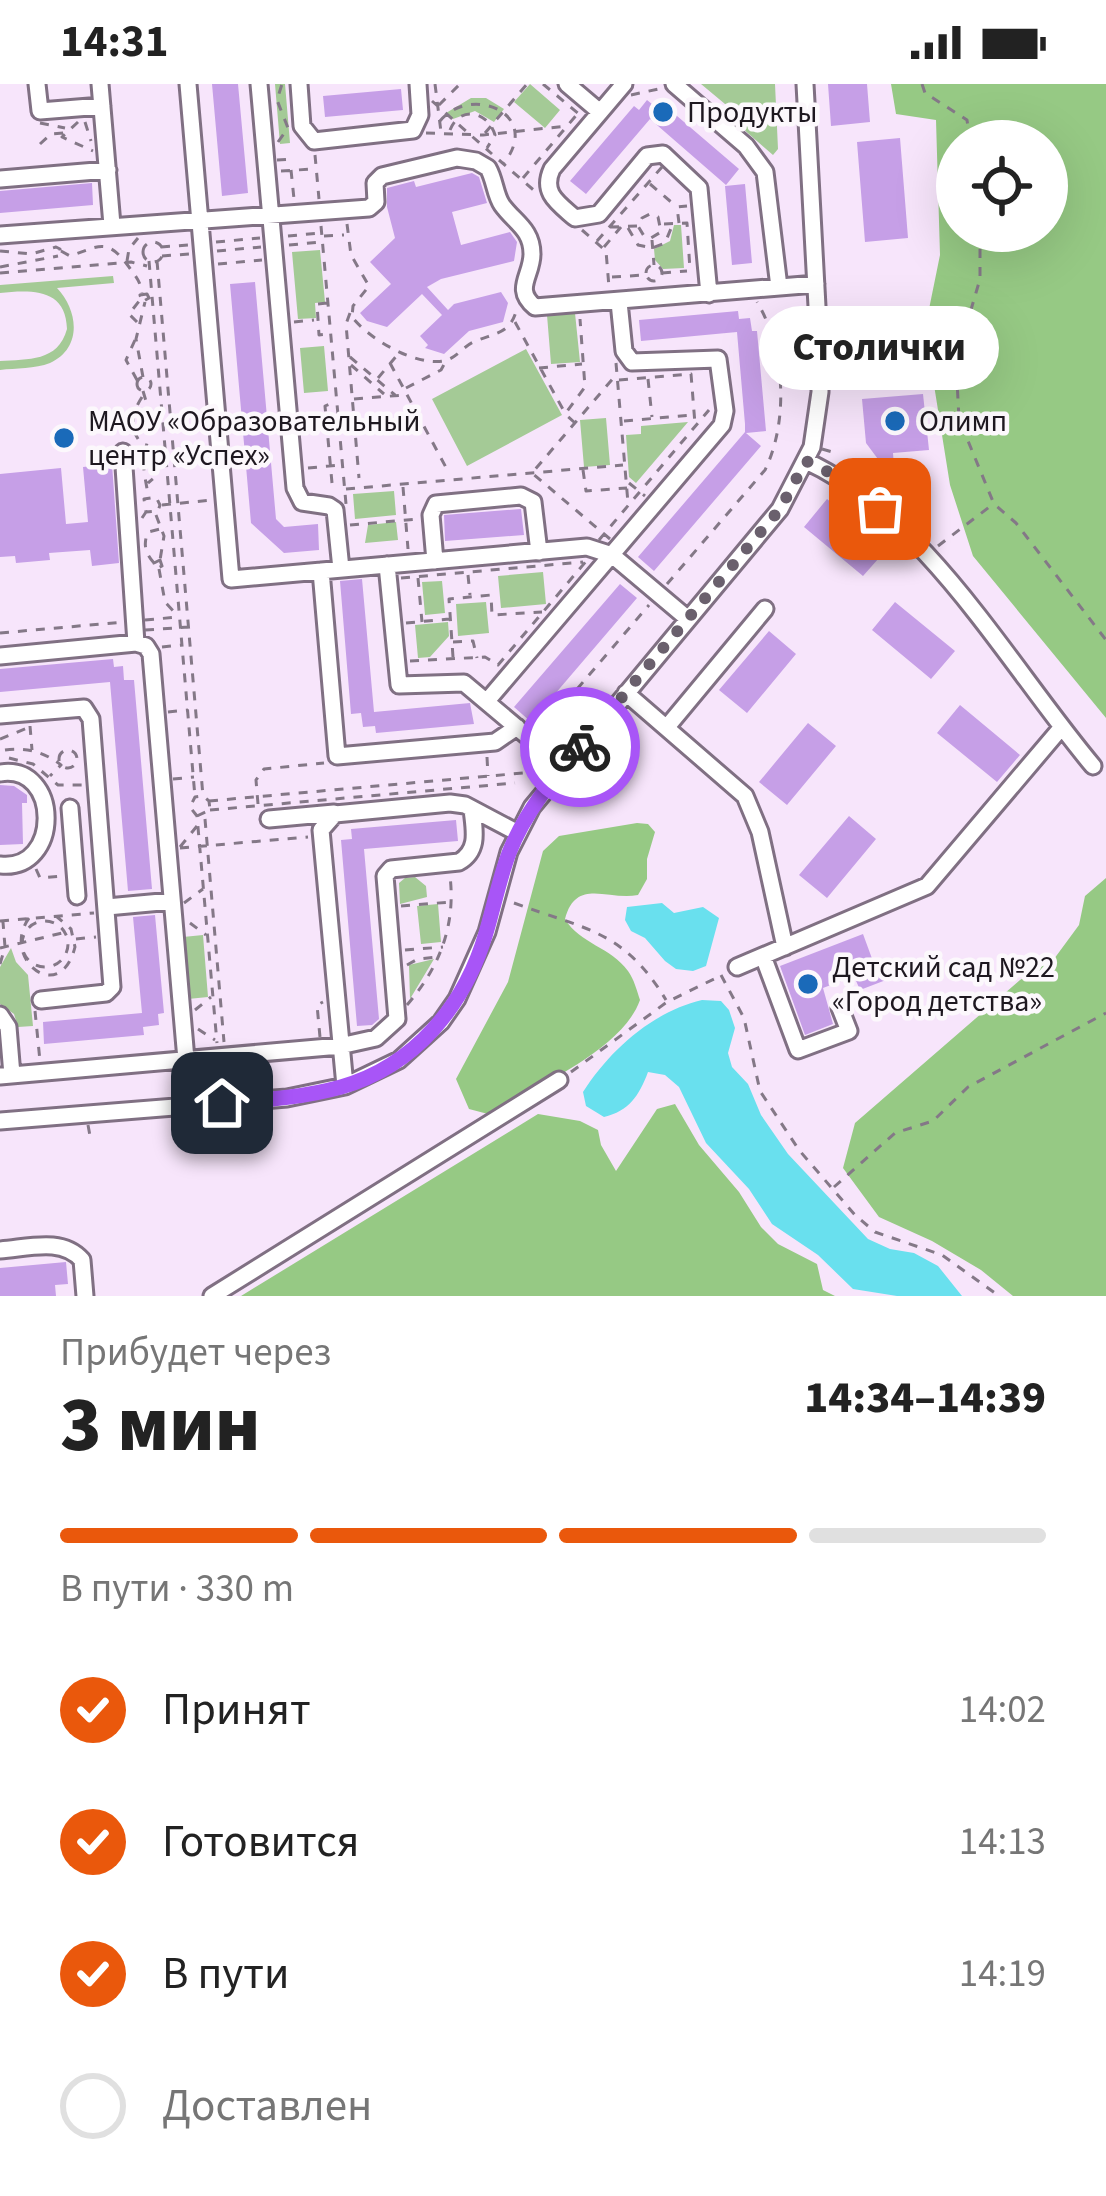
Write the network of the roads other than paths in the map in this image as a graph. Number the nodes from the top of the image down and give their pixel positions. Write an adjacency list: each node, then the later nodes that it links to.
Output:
1 (37, 84): 11 (street)
2 (100, 84): 11 (street)
3 (188, 84): 16 (street)
4 (567, 84): 12 (street)
5 (624, 84): 12 (street)
6 (805, 84): 19 (street)
7 (675, 85): 20 (street)
8 (424, 86): 9 (street)
9 (299, 89)
10 (266, 92): 15 (street)
11 (102, 106): 13 (street)
12 (589, 113): 21 (street)
13 (108, 170): 14 (street); 17 (street)
14 (0, 179)
15 (271, 217): 16 (street); 22 (street); 28 (street)
16 (201, 223): 17 (street); 29 (street)
17 (112, 225): 18 (street)
18 (0, 235)
19 (816, 284): 20 (street); 24 (street)
20 (779, 287): 21 (street)
21 (709, 294): 22 (street)
22 (615, 302): 26 (street)
23 (123, 452): 33 (street)
24 (806, 461): 32 (street); 40 (street)
25 (539, 552): 26 (street); 27 (street); 27 (street)
26 (613, 555): 32 (street); 36 (street)
27 (435, 561): 30 (street)
28 (341, 569): 29 (street); 30 (street)
29 (321, 571): 38 (street)
30 (401, 571): 36 (street)
31 (765, 609): 39 (street)
32 (688, 620): 35 (street)
33 (142, 646): 34 (street); 53 (street)
34 (0, 656)
35 (626, 693): 39 (street); 42 (street)
36 (487, 701): 38 (street)
37 (0, 715): 44 (street)
38 (517, 727): 42 (street)
39 (668, 727): 55 (street)
40 (1061, 728): 41 (street); 55 (street)
41 (1093, 766)
42 (563, 767): 50 (street)
43 (2, 769): 47 (street)
44 (98, 806): 45 (street); 54 (street)
45 (70, 808): 47 (street); 52 (street)
46 (472, 808): 49 (street); 50 (street); 61 (street)
47 (46, 810): 51 (street)
48 (265, 810): 49 (street)
49 (343, 812): 61 (street)
50 (518, 832): 65 (street)
51 (0, 865)
52 (77, 896)
53 (173, 906): 54 (street); 62 (street)
54 (108, 909): 58 (street)
55 (785, 947): 56 (street)
56 (763, 956): 57 (street); 59 (street)
57 (737, 967)
58 (41, 1000)
59 (840, 1008)
60 (0, 1015): 63 (street)
61 (340, 1046): 62 (street); 65 (street)
62 (186, 1059): 63 (street); 66 (street)
63 (6, 1075)
64 (559, 1080): 70 (street)
65 (345, 1086): 66 (street)
66 (190, 1106): 67 (street)
67 (0, 1121)
68 (0, 1250): 69 (street)
69 (86, 1296)
70 (212, 1296)

